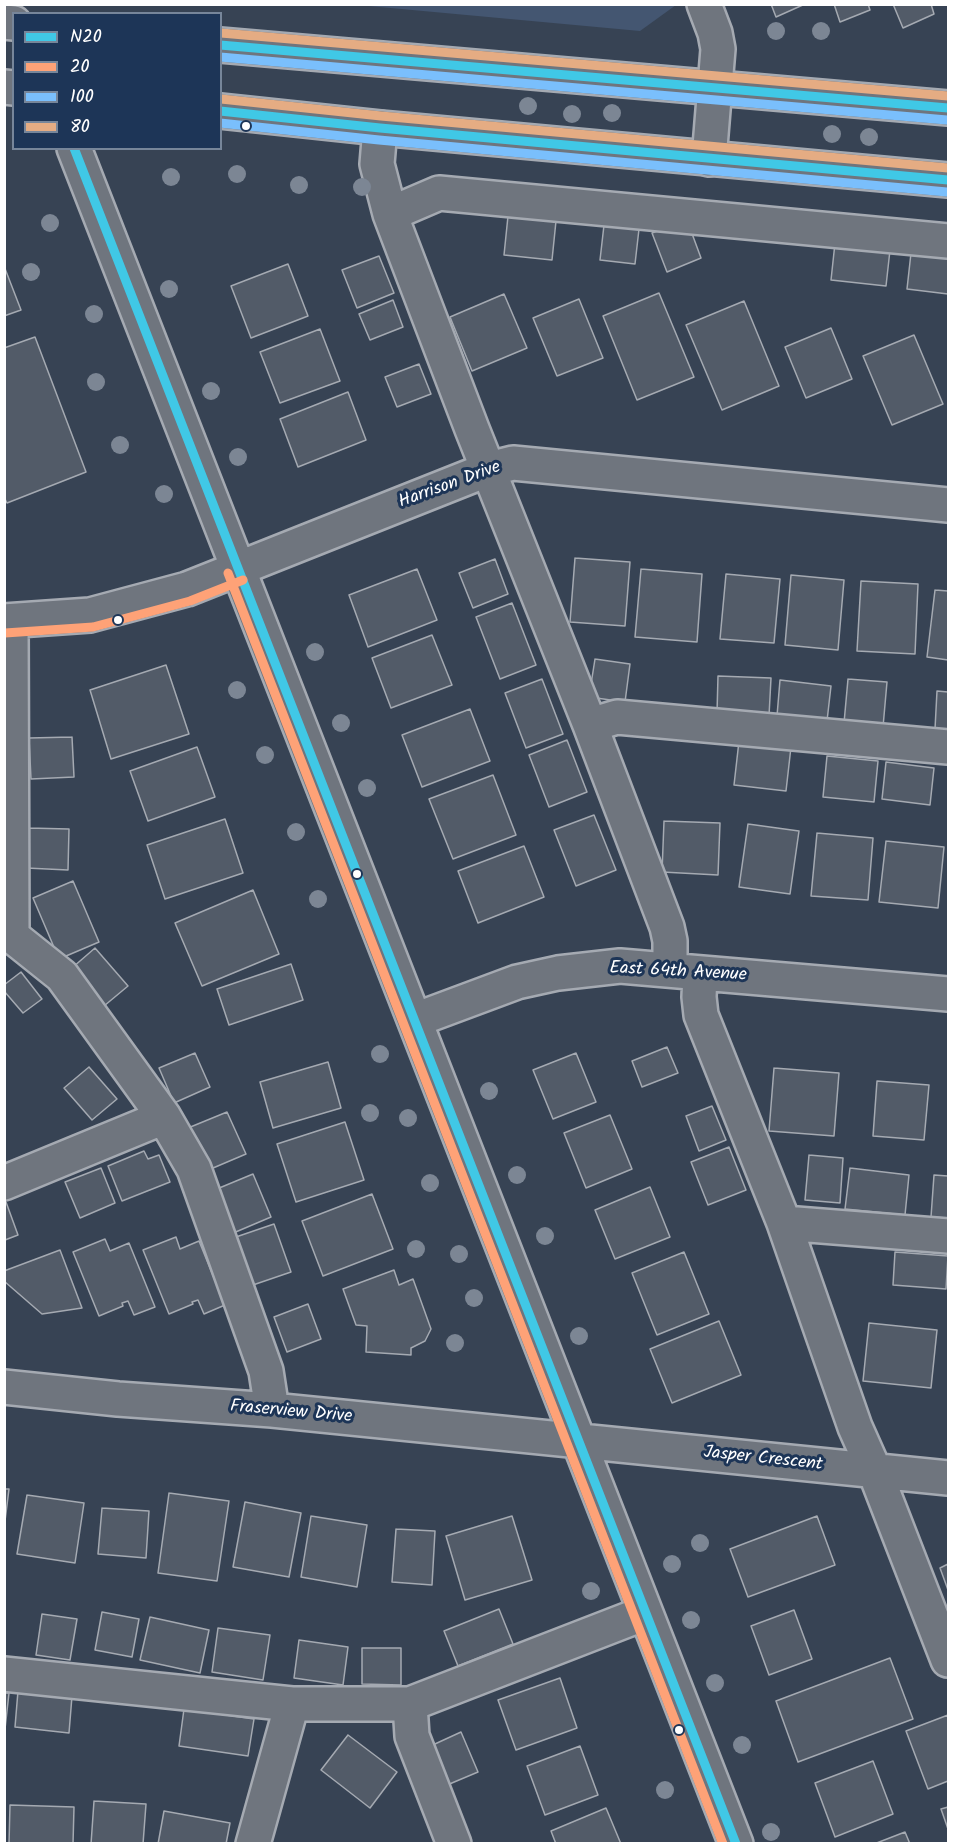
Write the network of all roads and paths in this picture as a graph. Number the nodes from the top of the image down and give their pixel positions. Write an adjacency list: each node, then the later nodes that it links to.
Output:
1 (704, 4): 3 (street)
2 (222, 45): 3 (street)
3 (715, 87): 4 (street); 8 (street)
4 (948, 108)
5 (222, 111): 6 (street)
6 (380, 128): 8 (street); 10 (street)
7 (75, 150): 14 (street)
8 (709, 159): 9 (street)
9 (948, 180)
10 (390, 214): 11 (street); 12 (street)
11 (948, 241)
12 (489, 469): 13 (street, Harrison Drive); 14 (street, Harrison Drive); 16 (street)
13 (948, 505)
14 (239, 568): 15 (street, Harrison Drive); 21 (street)
15 (8, 621): 18 (street)
16 (590, 725): 17 (street); 19 (street)
17 (948, 747)
18 (8, 935): 22 (street)
19 (685, 971): 20 (street, East 64th Avenue); 21 (street, East 64th Avenue); 24 (street)
20 (948, 994)
21 (415, 1020): 28 (street)
22 (164, 1117): 23 (street); 27 (street)
23 (4, 1183)
24 (784, 1223): 25 (street); 29 (street)
25 (948, 1236)
26 (4, 1387): 27 (street, Fraserview Drive)
27 (272, 1410): 28 (street, Fraserview Drive)
28 (578, 1442): 29 (street, Jasper Crescent); 31 (street)
29 (875, 1472): 30 (street, Jasper Crescent); 32 (street)
30 (948, 1478)
31 (645, 1613): 35 (street); 38 (street)
32 (948, 1660)
33 (4, 1674): 34 (street)
34 (292, 1704): 35 (street); 36 (street)
35 (411, 1704): 37 (street)
36 (253, 1844)
37 (454, 1844)
38 (736, 1844)

